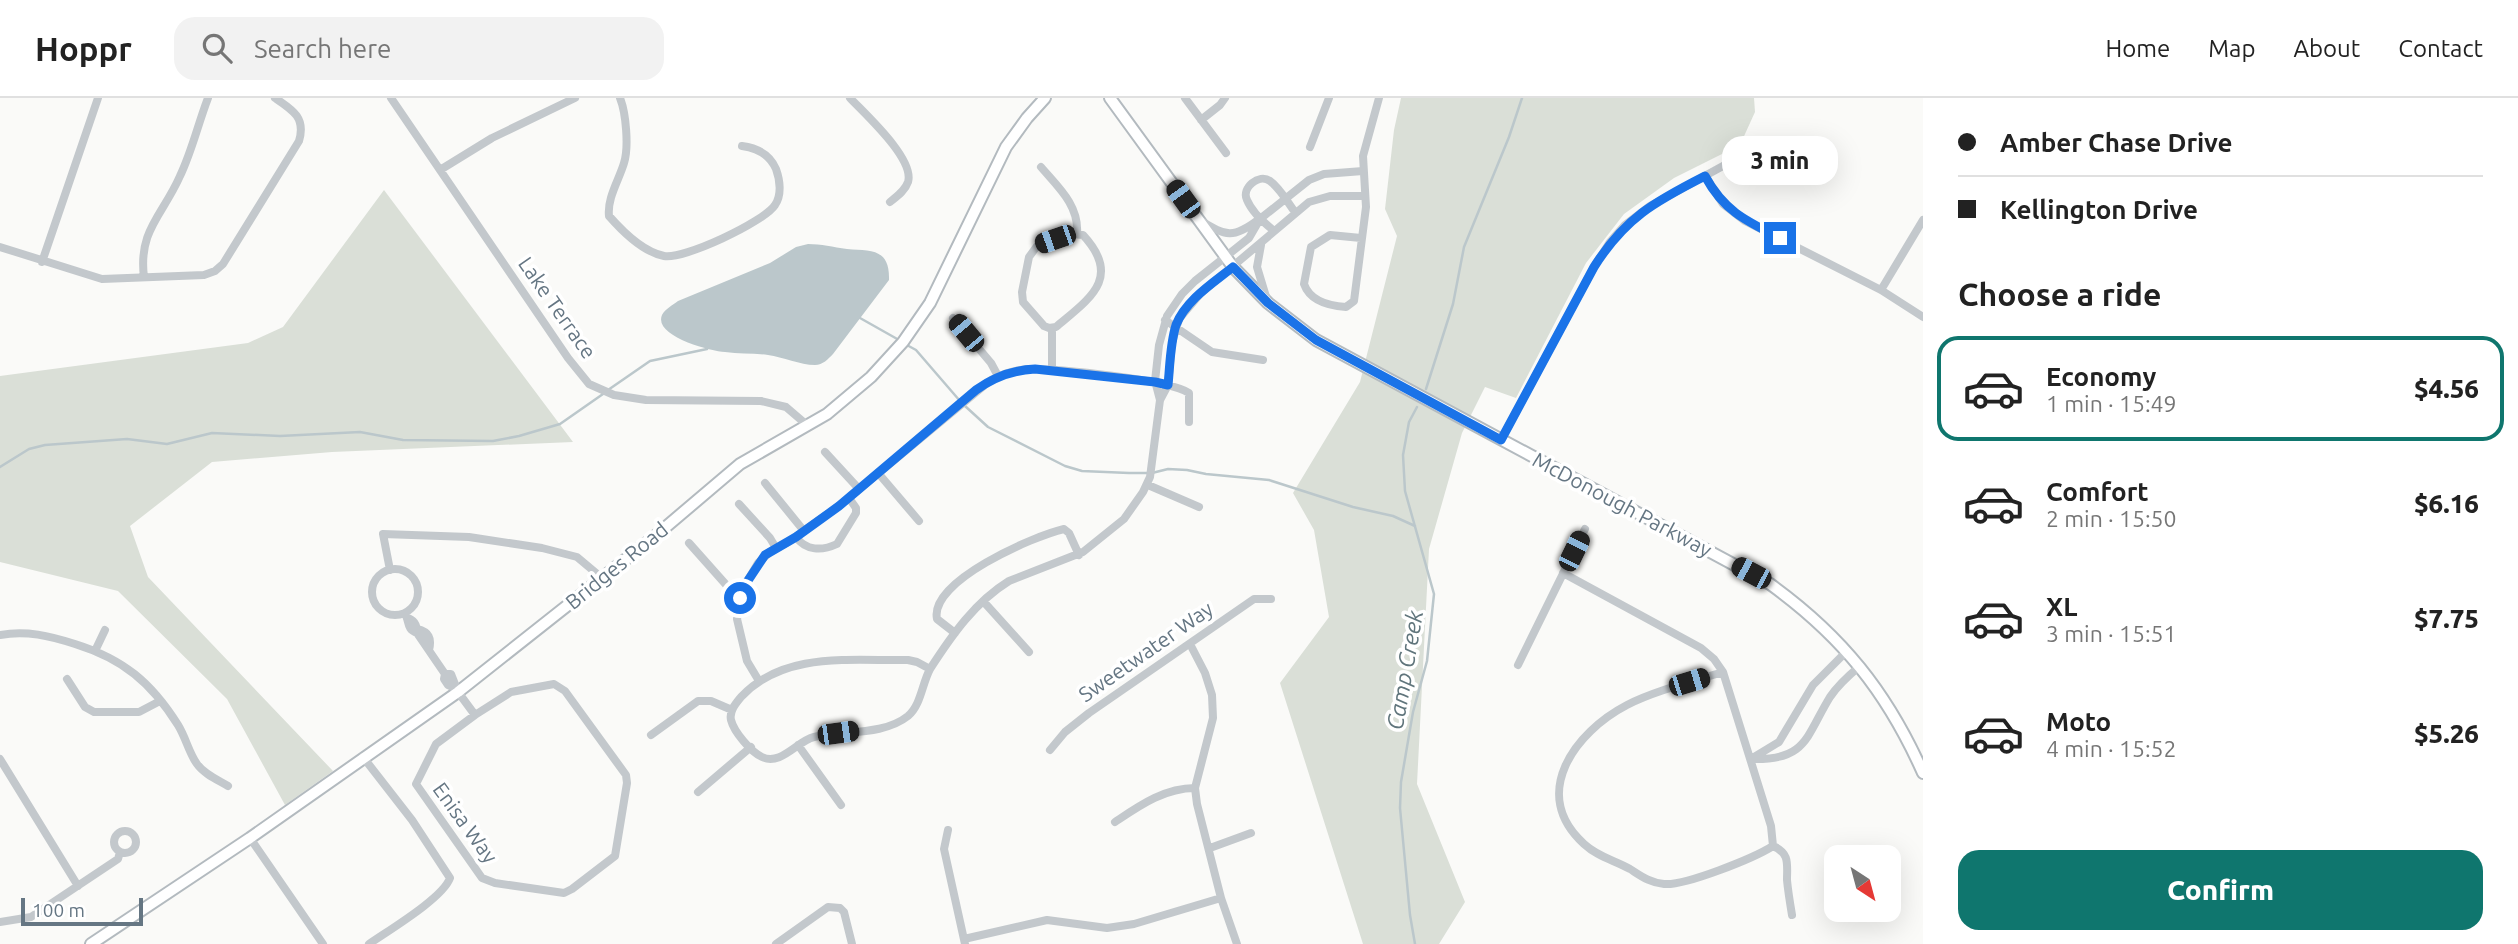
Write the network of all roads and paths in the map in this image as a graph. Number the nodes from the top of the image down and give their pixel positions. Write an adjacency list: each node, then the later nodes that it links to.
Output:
1 (98, 98): 36 (street)
2 (208, 98): 38 (street)
3 (275, 98): 38 (street)
4 (391, 98): 20 (street, Lake Terrace)
5 (575, 98): 20 (street)
6 (620, 98): 16 (street)
7 (850, 98): 25 (street)
8 (1045, 98): 53 (street, Bridges Road)
9 (1110, 98): 27 (street, McDonough Parkway)
10 (1185, 98): 14 (street)
11 (1225, 98): 14 (street)
12 (1329, 98): 17 (street)
13 (1379, 98): 21 (street)
14 (1201, 120): 18 (street)
15 (1786, 145): 22 (street)
16 (742, 146)
17 (1310, 147)
18 (1226, 153)
19 (1041, 167): 31 (street)
20 (440, 170): 53 (street, Lake Terrace)
21 (1363, 172): 23 (street); 24 (street)
22 (1705, 176): 39 (street); 54 (street)
23 (1365, 196): 26 (street); 32 (street)
24 (1285, 199): 26 (street); 28 (street); 28 (street)
25 (890, 202)
26 (1295, 212): 30 (street)
27 (1197, 219): 28 (street); 35 (street, McDonough Parkway)
28 (1260, 219): 30 (street); 35 (street)
29 (1923, 220): 39 (street)
30 (1273, 230): 33 (street)
31 (1077, 233): 45 (street); 45 (street)
32 (1361, 238): 32 (street)
33 (1262, 244): 37 (street); 40 (street)
34 (0, 247): 36 (street)
35 (1224, 256): 37 (street, McDonough Parkway); 43 (street)
36 (42, 262): 38 (street)
37 (1233, 267): 40 (street, McDonough Parkway); 44 (street)
38 (144, 277)
39 (1881, 290): 41 (street)
40 (1268, 303): 54 (street, McDonough Parkway)
41 (1923, 317)
42 (953, 318): 48 (street)
43 (1165, 320): 44 (street); 49 (street)
44 (1176, 326): 46 (street); 50 (street)
45 (1052, 329): 47 (street)
46 (1263, 360)
47 (1052, 370): 48 (street); 49 (street)
48 (998, 376): 56 (street)
49 (1155, 382): 50 (street); 51 (street)
50 (1168, 385): 51 (street); 52 (street)
51 (1160, 400): 58 (street)
52 (1189, 422)
53 (807, 425): 72 (street, Bridges Road)
54 (1501, 440): 83 (street, McDonough Parkway)
55 (825, 452): 59 (street)
56 (879, 474): 59 (street); 63 (street)
57 (765, 483): 65 (street)
58 (1148, 485): 62 (street); 69 (street)
59 (859, 489): 60 (street)
60 (849, 498): 65 (street); 66 (street)
61 (740, 504): 68 (street)
62 (1199, 507)
63 (919, 521)
64 (1585, 529): 71 (street)
65 (804, 531): 66 (street)
66 (796, 537): 68 (street)
67 (689, 543): 73 (street)
68 (776, 548): 73 (street)
69 (1079, 555): 75 (street); 78 (street)
70 (390, 570): 72 (street); 76 (street); 76 (street)
71 (1563, 573): 84 (street); 87 (street)
72 (602, 579): 90 (street, Bridges Road)
73 (742, 593): 89 (street)
74 (1271, 599): 80 (street, Sweetwater Way)
75 (983, 601): 78 (street); 82 (street)
76 (406, 616): 90 (street)
77 (105, 630): 81 (street)
78 (955, 633): 86 (street)
79 (0, 635): 81 (street)
80 (1189, 644): 98 (street, Sweetwater Way); 105 (street)
81 (95, 651): 91 (street)
82 (1029, 652)
83 (1846, 652): 85 (street, McDonough Parkway); 96 (street)
84 (1518, 665)
85 (1860, 666): 99 (street); 103 (street, McDonough Parkway)
86 (930, 669): 89 (street); 95 (street)
87 (1723, 673): 102 (street); 112 (street)
88 (67, 679): 91 (street)
89 (759, 681): 92 (street)
90 (457, 690): 93 (street); 100 (street, Bridges Road)
91 (160, 701): 104 (street)
92 (732, 710): 94 (street); 97 (street)
93 (475, 715): 93 (street, Enisa Way)
94 (652, 736)
95 (798, 745): 97 (street); 107 (street)
96 (1774, 745): 99 (street); 102 (street)
97 (751, 747): 106 (street)
98 (1050, 750)
99 (1778, 755): 102 (street)
100 (363, 757): 111 (street, Bridges Road); 122 (street)
101 (0, 759): 115 (street)
102 (1751, 759): 112 (street)
103 (1923, 773)
104 (228, 786)
105 (1195, 788): 108 (street); 113 (street)
106 (698, 792)
107 (841, 805)
108 (1115, 822)
109 (948, 830): 119 (street)
110 (1251, 834): 113 (street)
111 (250, 838): 120 (street, Bridges Road); 121 (street)
112 (1773, 846): 117 (street)
113 (1210, 848): 116 (street)
114 (120, 852): 115 (street)
115 (78, 886): 118 (street)
116 (1221, 898): 119 (street); 125 (street)
117 (1792, 915)
118 (0, 922)
119 (964, 942)
120 (91, 944)
121 (323, 944)
122 (369, 944)
123 (776, 944): 124 (street)
124 (852, 944)
125 (1237, 944)

